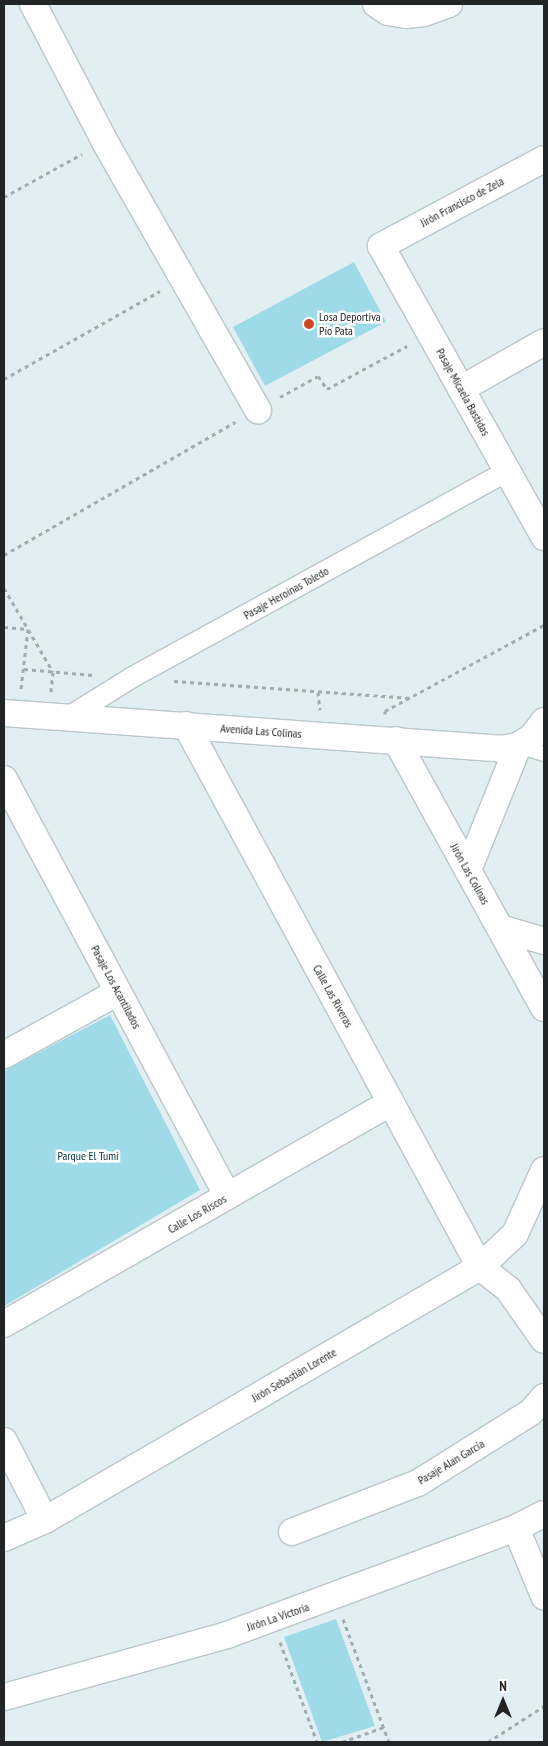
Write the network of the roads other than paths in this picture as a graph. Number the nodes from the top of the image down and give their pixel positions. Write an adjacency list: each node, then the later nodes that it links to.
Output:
1 (33, 4): 8 (street)
2 (376, 4): 3 (street)
3 (449, 4)
4 (544, 159): 5 (street, Jirón Francisco de Zela)
5 (381, 246): 7 (street, Pasaje Micaela Bastidas)
6 (544, 342): 7 (street)
7 (461, 389): 9 (street, Pasaje Micaela Bastidas)
8 (258, 410)
9 (507, 471): 10 (street, Pasaje Micaela Bastidas); 12 (street, Pasaje Heroínas Toledo)
10 (544, 537)
11 (4, 713): 12 (street, Avenida Las Colinas)
12 (67, 718): 14 (street, Avenida Las Colinas)
13 (544, 721): 16 (street)
14 (186, 725): 15 (street, Avenida Las Colinas); 25 (street, Calle Las Riveras)
15 (390, 729): 16 (street, Avenida Las Colinas); 19 (street, Jirón Las Colinas)
16 (518, 746): 17 (lane); 19 (street)
17 (544, 754)
18 (4, 779): 22 (street, Pasaje Los Acantilados)
19 (468, 870): 20 (street, Jirón Las Colinas)
20 (500, 928): 21 (street); 23 (street, Jirón Las Colinas)
21 (544, 942)
22 (118, 992): 24 (street); 27 (street, Pasaje Los Acantilados)
23 (544, 1008)
24 (4, 1055)
25 (391, 1102): 27 (street, Calle Los Riscos); 28 (street, Calle Las Riveras)
26 (544, 1170): 28 (street, Jirón Sebastián Lorente)
27 (228, 1196): 29 (street, Calle Los Riscos)
28 (480, 1267): 30 (street); 34 (street, Jirón Sebastián Lorente)
29 (4, 1324)
30 (544, 1340)
31 (544, 1397): 36 (street, Pasaje Alan García)
32 (4, 1441): 34 (street)
33 (544, 1514): 35 (street, Jirón La Victoria)
34 (45, 1520): 37 (street, Jirón Sebastián Lorente)
35 (516, 1528): 38 (street); 39 (street, Jirón La Victoria)
36 (292, 1532)
37 (4, 1538)
38 (544, 1596)
39 (4, 1697)

